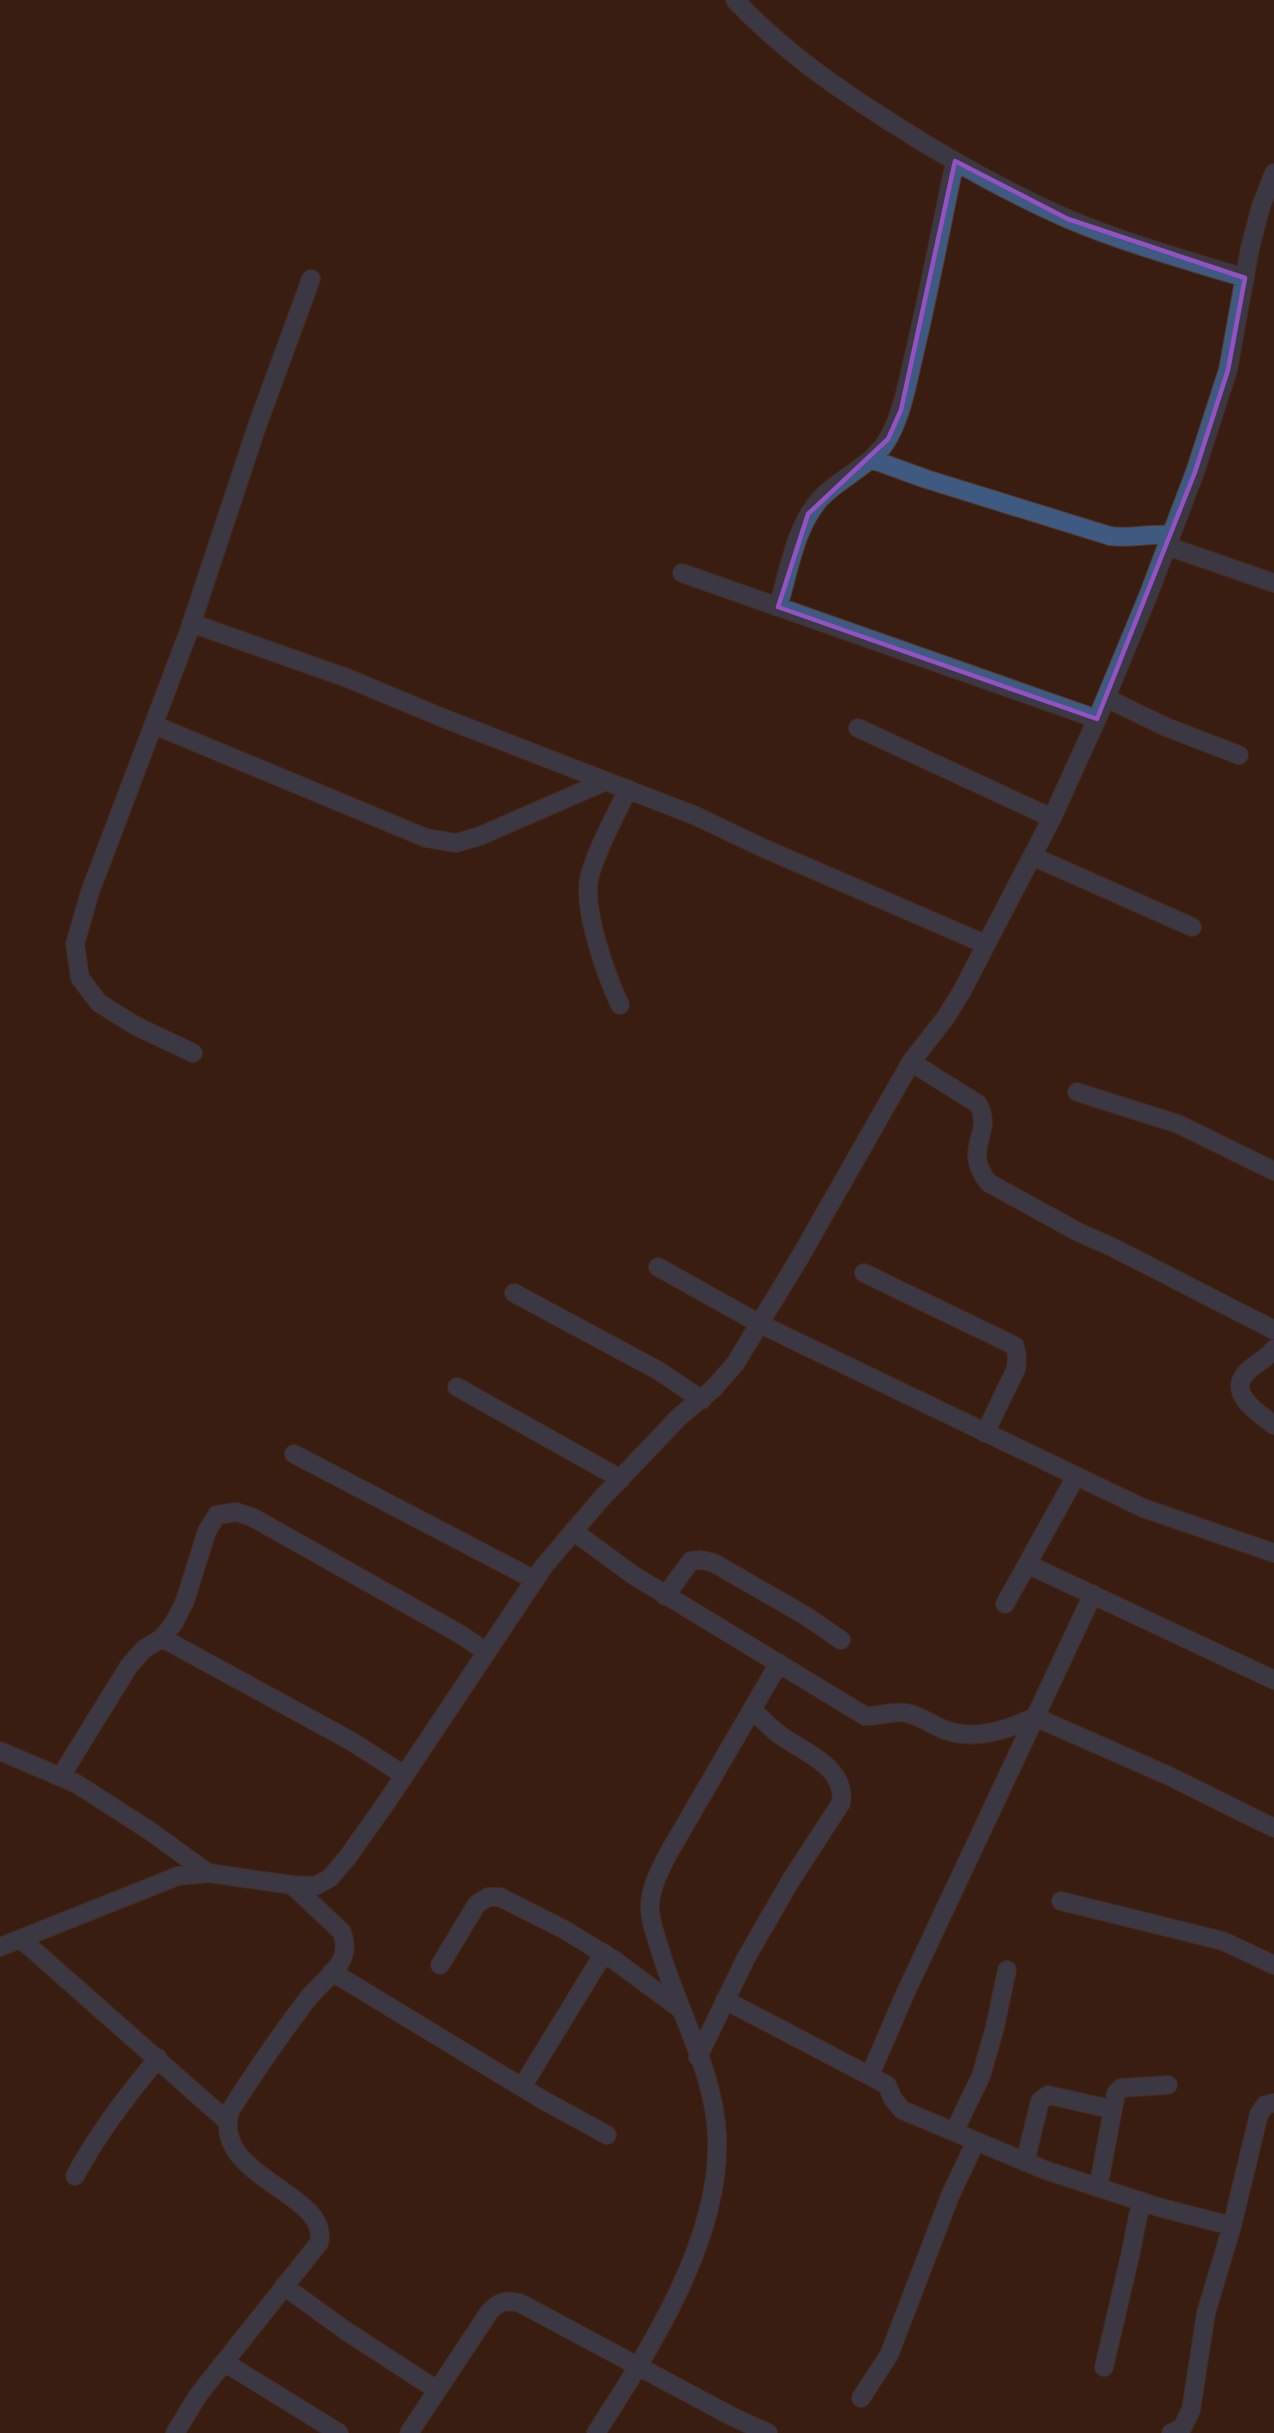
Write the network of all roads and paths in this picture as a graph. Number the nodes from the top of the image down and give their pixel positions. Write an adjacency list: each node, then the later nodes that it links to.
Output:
1 (735, 0): 2 (street)
2 (955, 161): 4 (street); 6 (street)
3 (1274, 173): 4 (street)
4 (1245, 278): 7 (street)
5 (311, 279): 11 (street)
6 (871, 459): 7 (street); 10 (street)
7 (1169, 540): 9 (street); 12 (street)
8 (682, 573): 10 (street)
9 (1274, 583)
10 (778, 608): 13 (street)
11 (191, 623): 14 (street); 17 (street)
12 (1106, 698): 13 (street); 16 (street)
13 (1097, 719): 19 (street)
14 (154, 725): 17 (street); 24 (street)
15 (858, 728): 19 (street)
16 (1239, 755)
17 (606, 780): 18 (street)
18 (628, 789): 22 (street); 23 (street)
19 (1052, 818): 20 (street)
20 (1032, 856): 21 (street); 22 (street)
21 (1192, 927)
22 (985, 944): 25 (street)
23 (620, 1005)
24 (193, 1053)
25 (911, 1062): 31 (street); 32 (street)
26 (1077, 1092): 27 (street)
27 (1274, 1171)
28 (658, 1267): 31 (street)
29 (864, 1273): 37 (street)
30 (514, 1293): 35 (street)
31 (760, 1324): 35 (street); 37 (street)
32 (1274, 1330)
33 (1274, 1349): 36 (street)
34 (457, 1387): 40 (street)
35 (702, 1400): 40 (street)
36 (1274, 1425)
37 (985, 1433): 39 (street)
38 (294, 1454): 44 (street)
39 (1076, 1476): 42 (street); 43 (street)
40 (621, 1479): 41 (street)
41 (573, 1531): 44 (street); 46 (street)
42 (1274, 1553)
43 (1027, 1564): 45 (street); 47 (street)
44 (534, 1580): 50 (street)
45 (1093, 1594): 52 (street); 54 (street)
46 (665, 1596): 49 (street); 51 (street)
47 (1005, 1604)
48 (162, 1638): 50 (street); 56 (street); 57 (street)
49 (842, 1640)
50 (487, 1652): 57 (street)
51 (778, 1663): 53 (street); 54 (street)
52 (1274, 1680)
53 (752, 1709): 68 (street); 69 (street)
54 (1035, 1716): 58 (street); 72 (street)
55 (0, 1751): 56 (street)
56 (61, 1776): 59 (street)
57 (404, 1776): 60 (street)
58 (1274, 1828)
59 (208, 1873): 60 (street); 62 (street)
60 (292, 1885): 67 (street)
61 (1061, 1901): 65 (street)
62 (7, 1942): 71 (street)
63 (604, 1953): 64 (street); 69 (street); 74 (street)
64 (440, 1965)
65 (1274, 1965)
66 (1007, 1970): 78 (street)
67 (332, 1972): 74 (street); 77 (street)
68 (725, 2000): 70 (street); 72 (street)
69 (679, 2008): 70 (street)
70 (698, 2057): 88 (street)
71 (158, 2058): 77 (street); 82 (street)
72 (870, 2075): 78 (street)
73 (1167, 2085): 76 (street)
74 (522, 2087): 79 (street)
75 (1274, 2103): 85 (street)
76 (1111, 2109): 81 (street); 83 (street)
77 (227, 2121): 86 (street)
78 (954, 2132): 80 (street)
79 (607, 2135)
80 (976, 2141): 81 (street); 91 (street)
81 (1025, 2162): 83 (street)
82 (75, 2176)
83 (1098, 2188): 84 (street)
84 (1141, 2201): 85 (street); 89 (street)
85 (1232, 2226): 97 (street)
86 (284, 2286): 87 (street); 90 (street)
87 (224, 2362): 92 (street); 93 (street)
88 (638, 2367): 90 (street); 95 (street); 96 (street)
89 (1104, 2367)
90 (437, 2390): 94 (street)
91 (861, 2398)
92 (175, 2433)
93 (339, 2433)
94 (409, 2433)
95 (596, 2433)
96 (768, 2433)
97 (1171, 2433)

